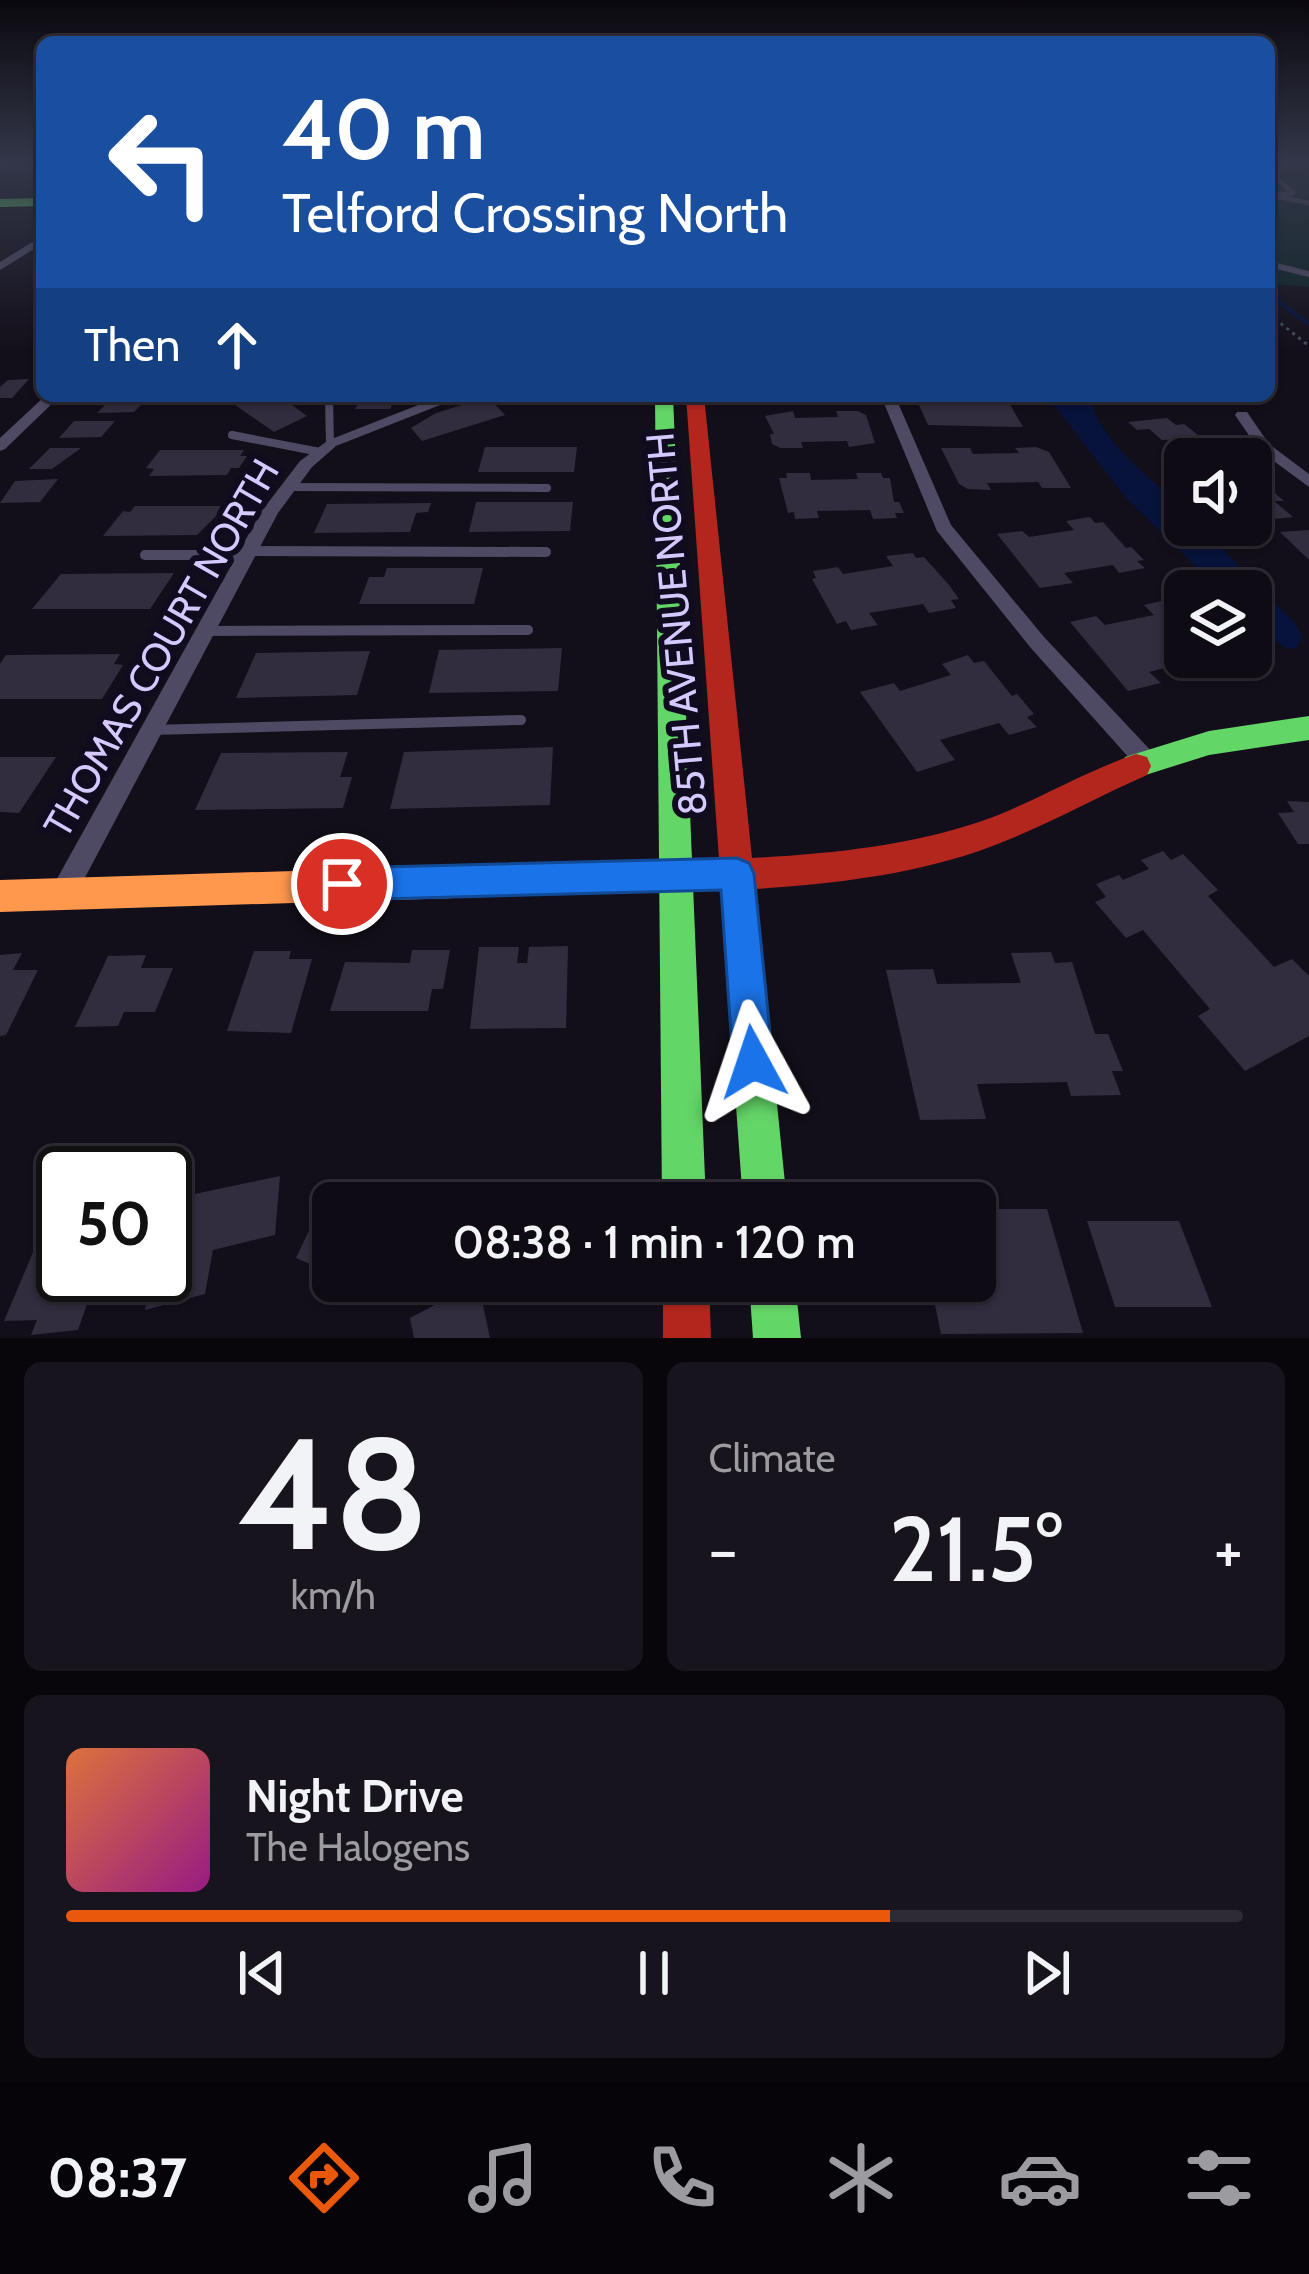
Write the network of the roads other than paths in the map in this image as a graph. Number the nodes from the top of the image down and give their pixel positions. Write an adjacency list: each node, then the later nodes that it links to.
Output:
1 (36, 243): 3 (street)
2 (1275, 266): 4 (lane)
3 (0, 267)
4 (1309, 274)
5 (47, 402): 13 (street)
6 (329, 402): 14 (lane)
7 (437, 402): 14 (lane)
8 (664, 402): 27 (main road, 85TH AVENUE NORTH)
9 (696, 402): 28 (main road, 85TH AVENUE NORTH)
10 (890, 402): 26 (street)
11 (1242, 415): 15 (street)
12 (232, 435): 14 (lane)
13 (0, 446)
14 (325, 448): 16 (street, THOMAS COURT NORTH)
15 (1309, 482)
16 (287, 487): 17 (lane); 19 (street, THOMAS COURT NORTH)
17 (547, 488)
18 (546, 552): 19 (lane)
19 (248, 553): 20 (lane); 22 (street, THOMAS COURT NORTH)
20 (145, 555)
21 (527, 630): 22 (lane)
22 (205, 631): 25 (street, THOMAS COURT NORTH)
23 (521, 720): 25 (lane)
24 (1309, 728): 26 (main road)
25 (152, 730): 29 (street, THOMAS COURT NORTH)
26 (1147, 762): 28 (main road)
27 (675, 873): 28 (main road); 29 (main road); 31 (main road, 85TH AVENUE NORTH)
28 (737, 874): 32 (main road, 85TH AVENUE NORTH)
29 (62, 895): 30 (main road)
30 (0, 896)
31 (683, 1182)
32 (763, 1182)
33 (686, 1302): 35 (main road)
34 (774, 1302): 36 (main road)
35 (687, 1338)
36 (777, 1338)

